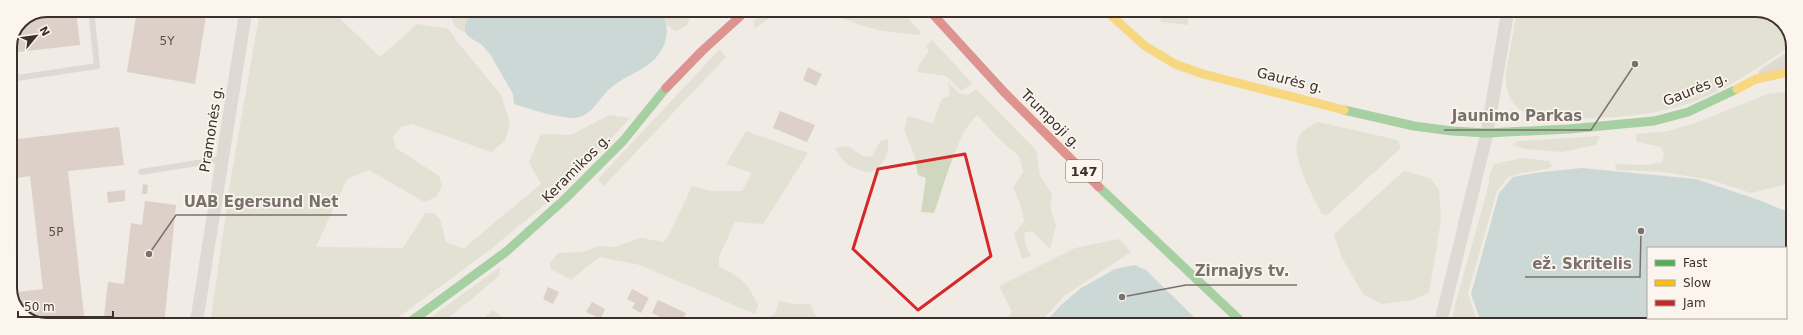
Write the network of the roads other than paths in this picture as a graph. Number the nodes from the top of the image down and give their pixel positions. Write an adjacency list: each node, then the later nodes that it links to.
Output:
1 (91, 17): 9 (lane)
2 (245, 17): 12 (street, Pramonės g.)
3 (739, 17): 15 (street, Keramikos g.)
4 (935, 17): 16 (street, Trumpoji g. / 147)
5 (1113, 17): 11 (street, Gaurės g.)
6 (1507, 17): 11 (street)
7 (1786, 60): 10 (street)
8 (1786, 73): 10 (street, Gaurės g.)
9 (17, 77)
10 (1756, 79): 11 (street, Gaurės g.)
11 (1487, 133): 17 (street)
12 (222, 159): 13 (lane); 14 (street, Pramonės g.)
13 (142, 172)
14 (197, 318)
15 (415, 318)
16 (1238, 318)
17 (1442, 318)

